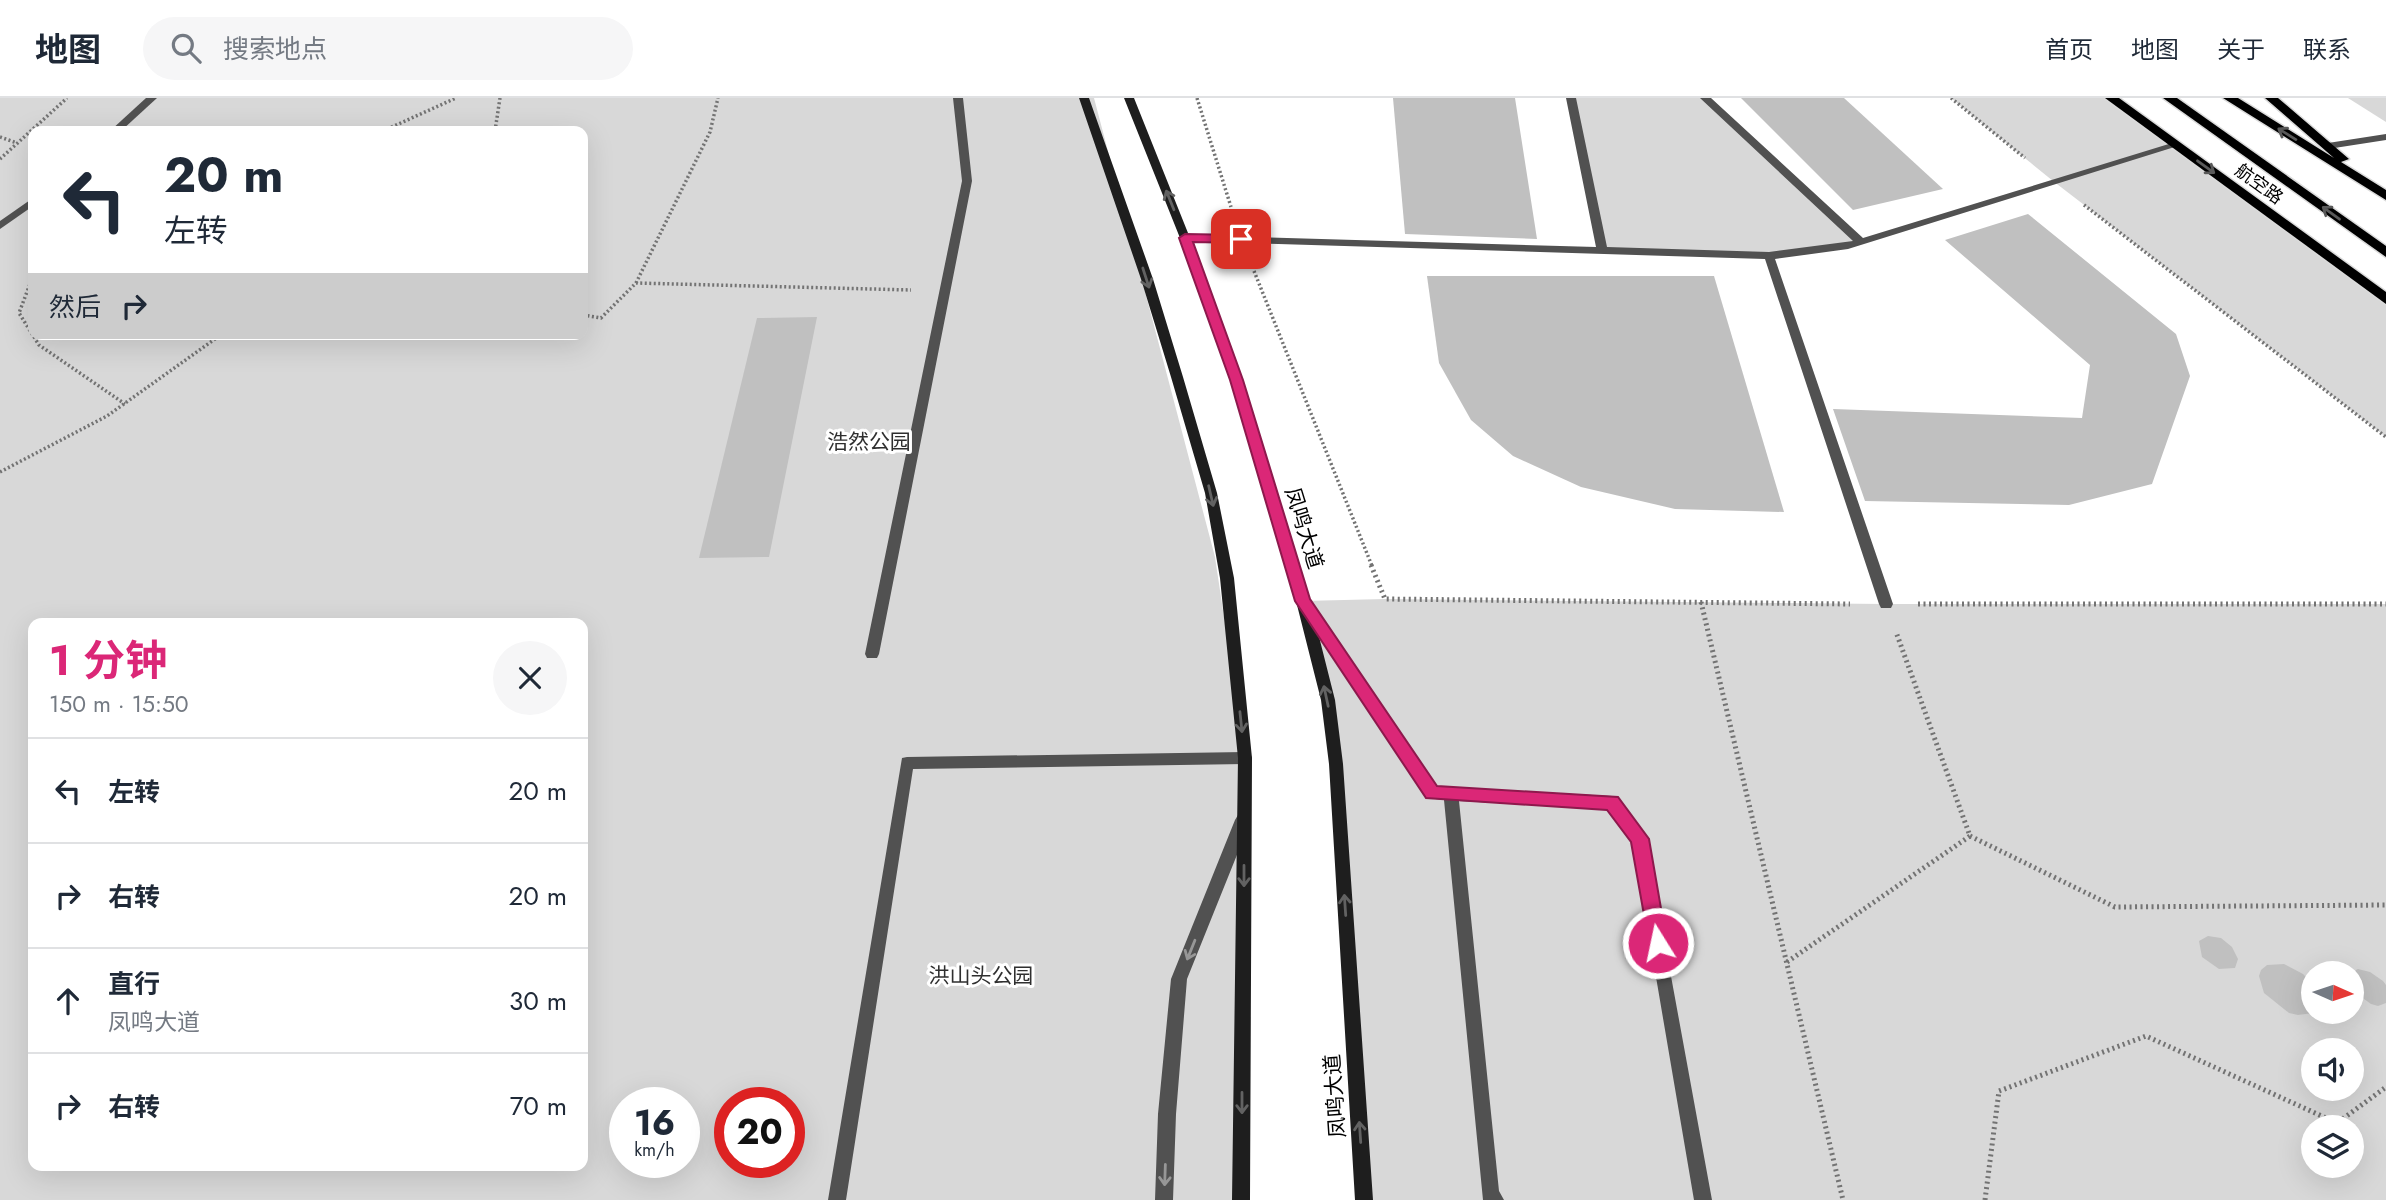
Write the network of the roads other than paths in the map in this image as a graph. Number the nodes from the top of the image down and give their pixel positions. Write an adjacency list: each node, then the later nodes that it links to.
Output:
1 (152, 98): 11 (street)
2 (958, 98): 26 (street)
3 (1084, 98): 27 (main road, one-way to 27)
4 (1129, 98): 18 (main road, 凤鸣大道, one-way to 4)
5 (1571, 98): 20 (street)
6 (1704, 98): 19 (street)
7 (2111, 98): 13 (main road, 航空路)
8 (2169, 98): 21 (main road, 航空路, one-way to 8)
9 (2229, 98): 15 (main road, one-way to 9)
10 (2271, 98): 14 (main road)
11 (121, 126)
12 (2386, 137): 14 (street)
13 (2176, 145): 19 (street); 23 (main road, 航空路, one-way to 23)
14 (2328, 146): 15 (main road)
15 (2386, 196)
16 (28, 205): 17 (street)
17 (0, 226)
18 (1185, 238): 20 (street); 24 (main road, 凤鸣大道)
19 (1861, 242): 22 (street)
20 (1602, 251): 22 (street)
21 (2386, 253)
22 (1769, 256): 25 (street)
23 (2386, 299)
24 (1303, 601): 28 (street); 33 (main road, 凤鸣大道, one-way to 24)
25 (1886, 604)
26 (872, 654)
27 (1245, 758): 29 (main road); 30 (street)
28 (1451, 794): 34 (street); 35 (street)
29 (1244, 819): 31 (street, one-way to 31); 32 (main road, one-way to 32)
30 (837, 1200)
31 (1164, 1200)
32 (1241, 1200)
33 (1364, 1200)
34 (1495, 1200)
35 (1703, 1200)

